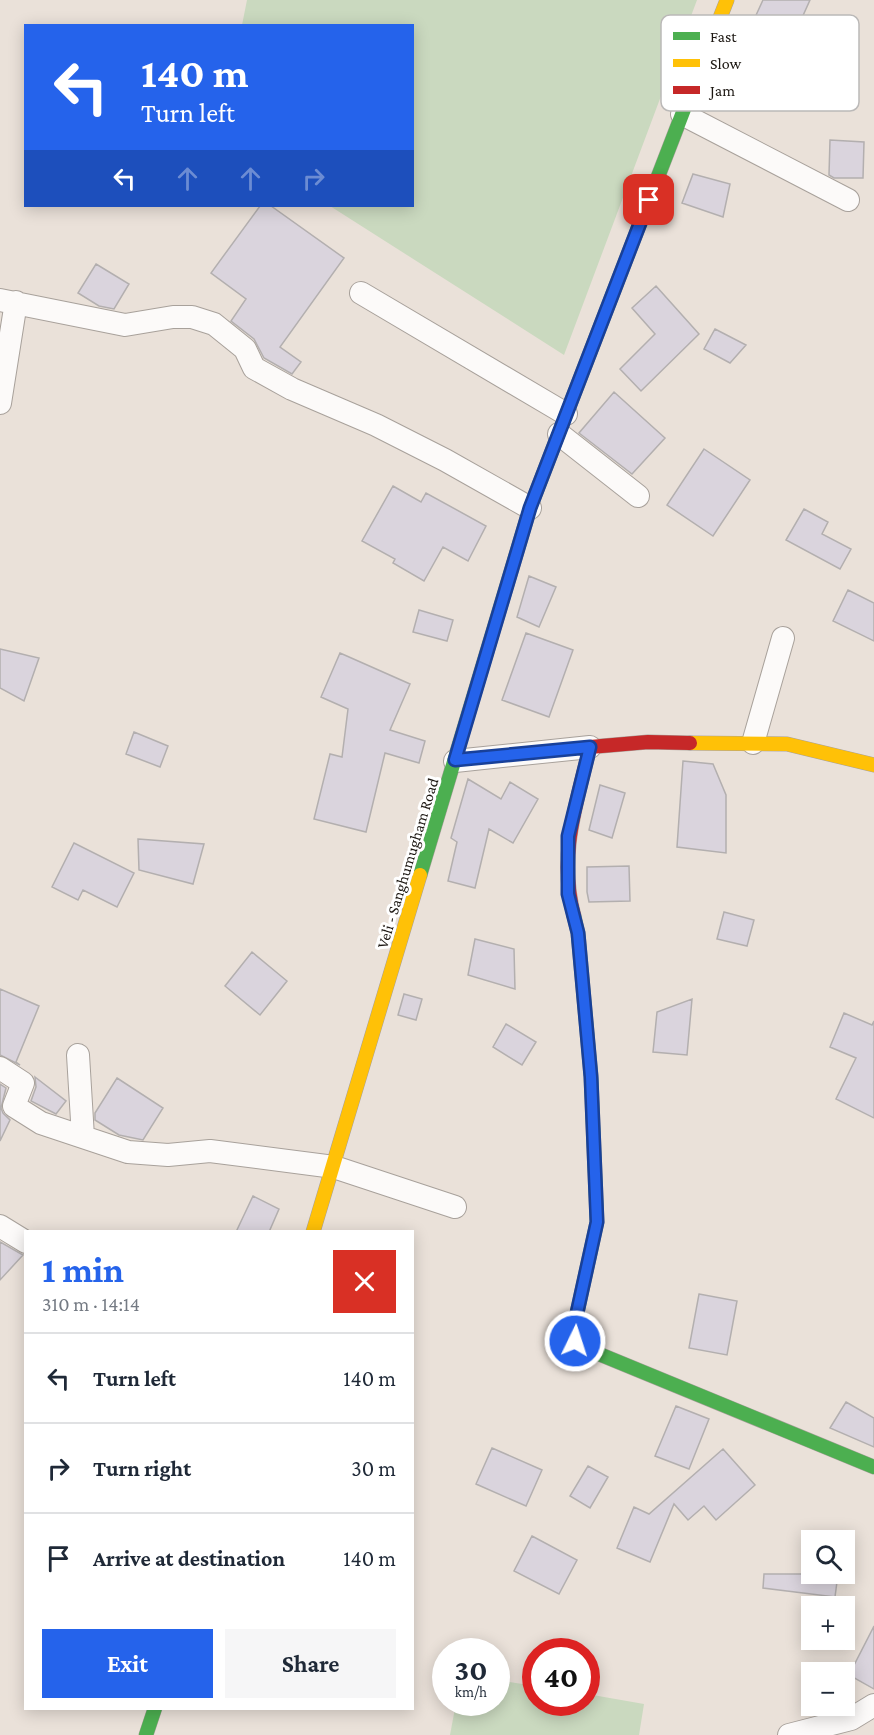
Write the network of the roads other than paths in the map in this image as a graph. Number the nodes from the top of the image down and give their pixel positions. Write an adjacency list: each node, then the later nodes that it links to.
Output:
1 (727, 0): 2 (main road, Veli - Sanghumugham Road)
2 (721, 15)
3 (683, 111): 4 (main road, Veli - Sanghumugham Road)
4 (682, 114): 5 (street); 9 (main road, Veli - Sanghumugham Road)
5 (848, 200)
6 (361, 293): 9 (street)
7 (8, 301): 8 (street); 11 (street)
8 (0, 403)
9 (562, 424): 10 (street); 11 (main road, Veli - Sanghumugham Road)
10 (638, 496)
11 (530, 508): 15 (main road, Veli - Sanghumugham Road)
12 (783, 638): 13 (street)
13 (753, 743): 14 (main road); 16 (main road)
14 (590, 747): 15 (street); 25 (main road)
15 (455, 760): 20 (main road, Veli - Sanghumugham Road)
16 (874, 765)
17 (78, 1056): 19 (street)
18 (0, 1068): 19 (street)
19 (83, 1137): 20 (street)
20 (334, 1167): 21 (street); 23 (main road, Veli - Sanghumugham Road)
21 (455, 1207)
22 (0, 1226): 24 (street)
23 (314, 1230)
24 (24, 1241)
25 (874, 1467)
26 (874, 1705): 29 (street)
27 (154, 1710): 28 (main road)
28 (146, 1735)
29 (789, 1735)

